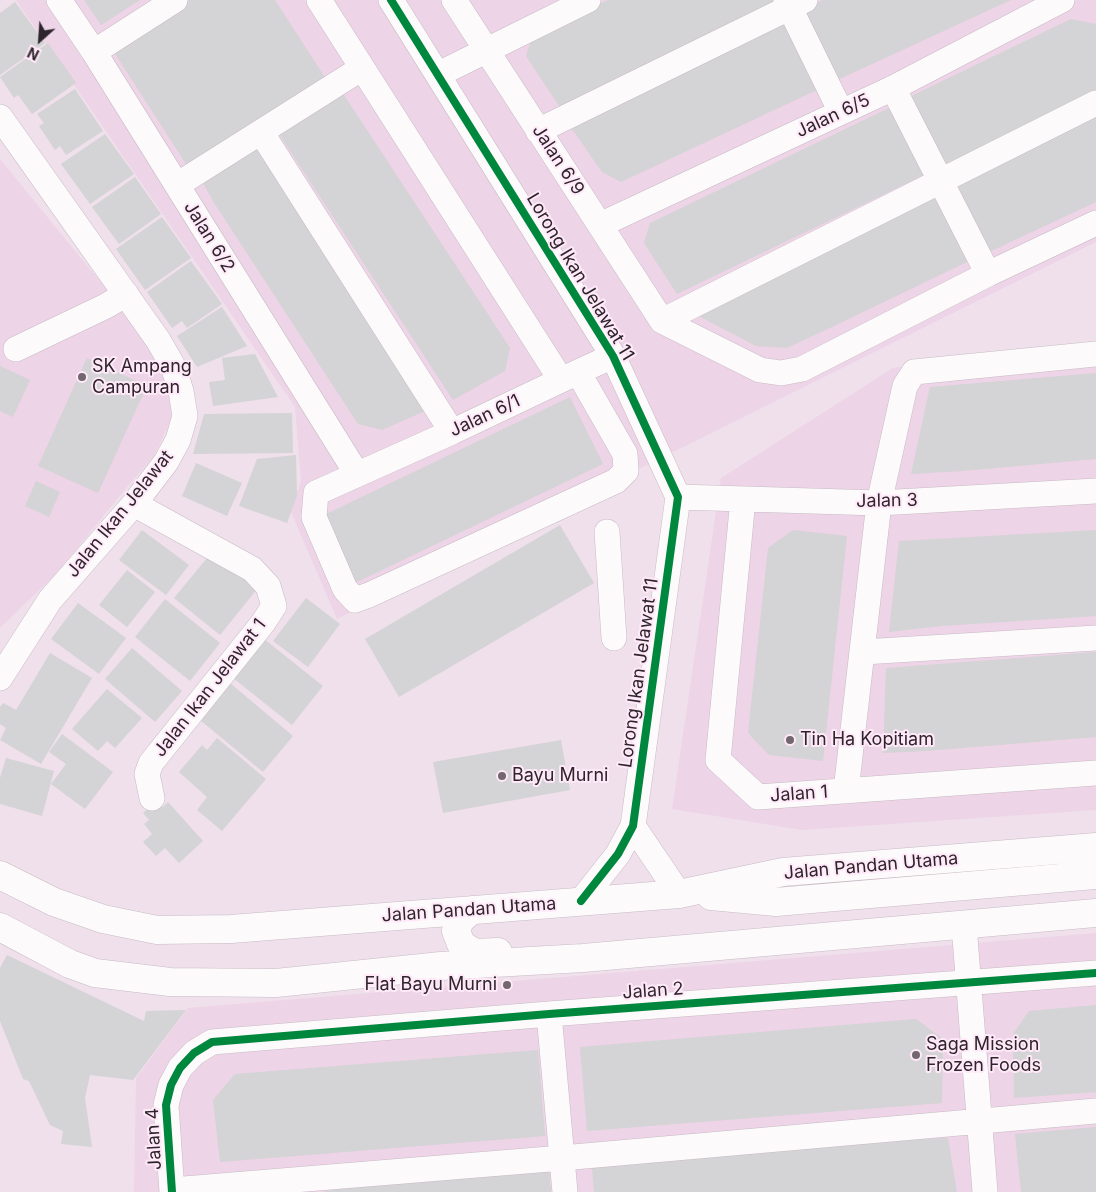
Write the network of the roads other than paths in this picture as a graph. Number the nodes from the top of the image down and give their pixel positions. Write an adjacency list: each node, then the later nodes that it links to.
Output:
1 (59, 0): 10 (street, Jalan 6/2)
2 (175, 0): 10 (street)
3 (319, 0): 11 (street)
4 (391, 0): 12 (street, Lorong Ikan Jelawat 11)
5 (454, 0): 9 (street, Jalan 6/9)
6 (588, 0): 9 (street)
7 (1062, 0): 13 (street, Jalan 6/5)
8 (794, 2): 15 (street); 17 (street)
9 (486, 51): 12 (street); 17 (street, Jalan 6/9)
10 (94, 52): 20 (street, Jalan 6/2)
11 (362, 68): 18 (street); 29 (street)
12 (439, 74): 28 (street, Lorong Ikan Jelawat 11)
13 (893, 88): 15 (street, Jalan 6/5); 19 (street)
14 (1096, 103): 19 (street)
15 (841, 112): 22 (street, Jalan 6/5)
16 (0, 117): 24 (street, Jalan Ikan Jelawat)
17 (538, 130): 22 (street, Jalan 6/9)
18 (261, 132): 20 (street); 30 (street)
19 (941, 181): 23 (street); 25 (street)
20 (177, 185): 31 (street, Jalan 6/2)
21 (1096, 223): 23 (street)
22 (600, 225): 25 (street, Jalan 6/9)
23 (988, 274): 25 (street)
24 (126, 294): 26 (street); 36 (street, Jalan Ikan Jelawat)
25 (662, 321)
26 (16, 349)
27 (1096, 354): 35 (street)
28 (613, 356): 29 (street, Jalan 6/1); 33 (street, Lorong Ikan Jelawat 11)
29 (570, 376): 30 (street, Jalan 6/1); 31 (street, Jalan 6/1)
30 (452, 432): 31 (street, Jalan 6/1)
31 (357, 474)
32 (1096, 491): 35 (street, Jalan 3)
33 (678, 497): 34 (street, Jalan 3); 45 (street, Lorong Ikan Jelawat 11)
34 (743, 499): 35 (street, Jalan 3); 43 (street, Jalan 1)
35 (879, 503): 40 (street)
36 (134, 504): 41 (street, Jalan Ikan Jelawat); 44 (street, Jalan Ikan Jelawat 1)
37 (607, 532): 38 (street)
38 (614, 638)
39 (1096, 638): 40 (street)
40 (863, 652): 43 (street)
41 (0, 678)
42 (1096, 773): 43 (street, Jalan 1)
43 (846, 790)
44 (152, 798)
45 (633, 826): 49 (street); 50 (street, Lorong Ikan Jelawat 11)
46 (1096, 847): 49 (main road, Jalan Pandan Utama)
47 (0, 875): 51 (main road, Jalan Pandan Utama)
48 (1096, 875): 49 (main road)
49 (679, 894): 50 (main road, Jalan Pandan Utama)
50 (581, 901): 51 (main road, Jalan Pandan Utama)
51 (472, 910): 55 (main road)
52 (1096, 913): 53 (main road)
53 (964, 925): 55 (main road); 57 (street)
54 (3, 936): 55 (main road)
55 (583, 958)
56 (1096, 973): 57 (street, Jalan 2)
57 (969, 983): 58 (street, Jalan 2); 61 (street)
58 (548, 1014): 59 (street, Jalan 2); 62 (street)
59 (212, 1042): 63 (street, Jalan 4)
60 (1096, 1110): 61 (street)
61 (979, 1121): 62 (street); 65 (street)
62 (562, 1158): 63 (street); 64 (street)
63 (172, 1191)
64 (565, 1192)
65 (985, 1192)

